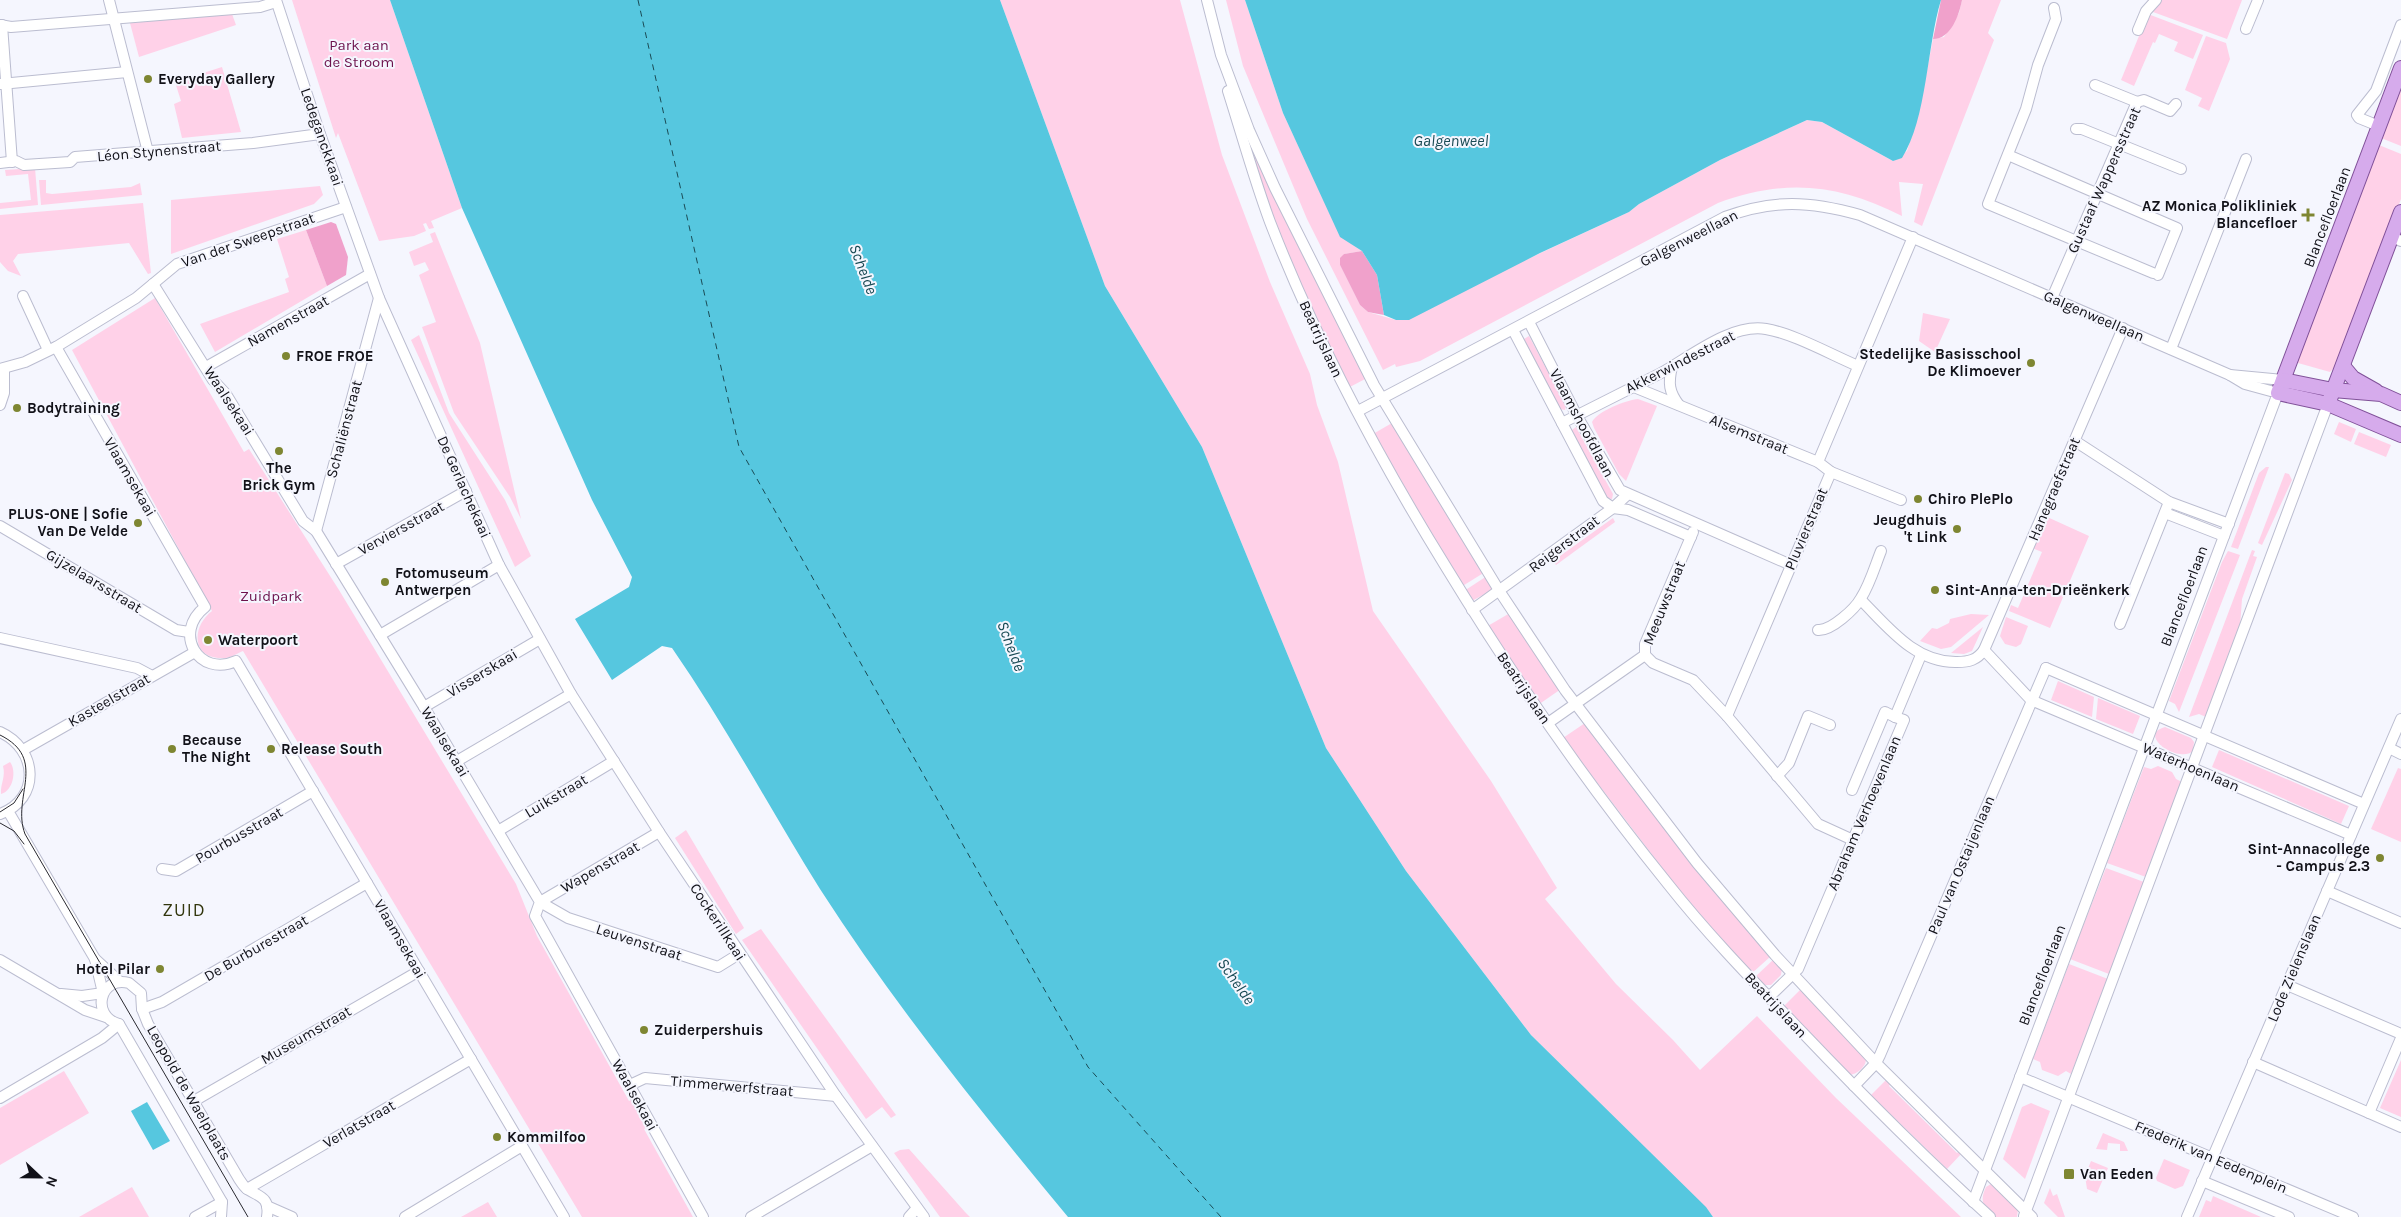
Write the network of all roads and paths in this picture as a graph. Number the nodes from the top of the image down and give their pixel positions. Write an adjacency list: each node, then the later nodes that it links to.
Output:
1 (109, 0): 7 (street)
2 (1207, 0): 12 (street, Beatrijslaan)
3 (2156, 0): 10 (street)
4 (2258, 0): 11 (street)
5 (276, 1): 7 (street); 21 (street, Ledeganckkaai)
6 (2054, 8): 24 (street)
7 (118, 18): 8 (street); 14 (street)
8 (1, 25): 15 (street)
9 (2401, 25): 19 (street)
10 (2138, 30)
11 (2246, 30)
12 (1221, 55): 54 (street, Beatrijslaan); 59 (street, Beatrijslaan)
13 (2401, 68): 19 (main road, Blancefloerlaan)
14 (127, 72): 15 (street); 23 (street)
15 (3, 84): 26 (street)
16 (2095, 85): 17 (street)
17 (2137, 102): 18 (street, Gustaaf Wappersstraat); 22 (street, Gustaaf Wappersstraat)
18 (2176, 104)
19 (2379, 126): 51 (main road, Blancefloerlaan)
20 (2076, 129): 22 (street)
21 (320, 134): 23 (street, Léon Stynenstraat); 30 (street, Ledeganckkaai)
22 (2119, 145): 28 (street); 29 (street, Gustaaf Wappersstraat)
23 (148, 152): 26 (street, Léon Stynenstraat)
24 (2008, 156): 29 (street); 34 (street)
25 (2246, 159): 44 (street)
26 (12, 162): 27 (street, Léon Stynenstraat)
27 (0, 163)
28 (2181, 169)
29 (2097, 194): 34 (street, Gustaaf Wappersstraat); 34 (street)
30 (346, 207): 35 (street, Ledeganckkaai); 36 (street, Van der Sweepstraat)
31 (2401, 212): 33 (main road)
32 (1912, 237): 39 (street, Galgenweellaan); 40 (street, Galgenweellaan); 45 (street)
33 (2396, 239): 46 (main road)
34 (2077, 240): 39 (street, Gustaaf Wappersstraat)
35 (370, 274): 38 (street, De Gerlachekaai); 48 (street, Namenstraat)
36 (153, 284): 43 (street, Van der Sweepstraat); 48 (street, Waalsekaai)
37 (23, 296): 43 (street, Vlaamsekaai)
38 (379, 298): 66 (street, De Gerlachekaai); 75 (street, Schaliënstraat)
39 (2052, 298): 41 (street, Galgenweellaan)
40 (1529, 322): 42 (street, Galgenweellaan); 60 (street, Vlaamshoofdlaan)
41 (2123, 328): 44 (street, Galgenweellaan); 63 (street, Hanegraefstraat)
42 (1513, 330): 54 (street, Galgenweellaan); 61 (street, Vlaamshoofdlaan)
43 (52, 349): 49 (street, Van der Sweepstraat); 87 (street, Vlaamsekaai)
44 (2172, 349): 51 (street, Galgenweellaan)
45 (1858, 366): 47 (street, Akkerwindestraat); 64 (street)
46 (2343, 366): 52 (main road); 53 (main road)
47 (1672, 367): 50 (street, Akkerwindestraat); 58 (street)
48 (206, 368): 75 (street, Waalsekaai)
49 (2, 369): 57 (street)
50 (1634, 387): 58 (street, Alsemstraat); 60 (street, Akkerwindestraat)
51 (2280, 387): 52 (main road); 56 (main road); 72 (street, Blancefloerlaan)
52 (2333, 390): 53 (main road); 56 (main road)
53 (2381, 394): 55 (main road)
54 (1382, 398): 59 (street, Galgenweellaan); 82 (street, Beatrijslaan)
55 (2401, 403)
56 (2328, 404): 62 (main road); 107 (street)
57 (0, 405)
58 (1679, 406): 64 (street, Alsemstraat)
59 (1358, 412): 84 (street, Beatrijslaan)
60 (1577, 416): 61 (street, Akkerwindestraat); 67 (street, Vlaamshoofdlaan)
61 (1562, 423): 70 (street, Vlaamshoofdlaan)
62 (2401, 435)
63 (2075, 441): 69 (street); 91 (street, Hanegraefstraat)
64 (1818, 462): 65 (street, Pluvierstraat)
65 (1831, 472): 68 (street); 81 (street, Pluvierstraat)
66 (466, 491): 79 (street, Verviersstraat); 80 (street, De Gerlachekaai)
67 (1627, 495): 70 (street, Reigerstraat); 73 (street, Vlaamshoofdlaan)
68 (1901, 500)
69 (2170, 502): 71 (street); 72 (street)
70 (1613, 508): 77 (street); 82 (street, Reigerstraat)
71 (2165, 512): 76 (street); 85 (street)
72 (2229, 524): 76 (street, Blancefloerlaan)
73 (1696, 525): 77 (street, Meeuwstraat); 81 (street, Vlaamshoofdlaan)
74 (0, 526): 87 (street, Gijzelaarsstraat)
75 (316, 531): 79 (street, Waalsekaai)
76 (2224, 536): 101 (street, Blancefloerlaan)
77 (1691, 537): 93 (street, Meeuwstraat)
78 (1881, 551): 83 (street)
79 (336, 564): 88 (street, Waalsekaai)
80 (499, 565): 88 (street); 90 (street, De Gerlachekaai)
81 (1791, 565): 100 (street, Pluvierstraat)
82 (1500, 592): 84 (street, Reigerstraat); 98 (street, Beatrijslaan)
83 (1861, 600): 86 (street); 94 (street)
84 (1472, 610): 104 (street, Beatrijslaan)
85 (2120, 624)
86 (1818, 630)
87 (189, 632): 92 (street)
88 (380, 634): 99 (street, Waalsekaai)
89 (0, 638): 95 (street)
90 (540, 639): 96 (street, De Gerlachekaai); 99 (street, Visserskaai)
91 (1984, 650): 94 (street); 97 (street)
92 (195, 652): 95 (street, Kasteelstraat); 117 (street, Vlaamsekaai)
93 (1645, 655): 98 (street, Meeuwstraat); 100 (street)
94 (1921, 655): 102 (street, Abraham Verhoevenlaan)
95 (152, 676): 110 (street, Kasteelstraat)
96 (571, 694): 112 (street); 113 (street, Cockerillkaai)
97 (2031, 700): 101 (street, Paul van Ostaijenlaan); 108 (street, Waterhoenlaan); 145 (street, Paul van Ostaijenlaan)
98 (1575, 704): 104 (street, Meeuwstraat); 133 (street, Beatrijslaan)
99 (424, 707): 112 (street, Waalsekaai)
100 (1727, 716): 115 (street)
101 (2157, 716): 107 (street); 108 (street, Blancefloerlaan)
102 (1896, 717): 116 (street, Abraham Verhoevenlaan); 123 (street, Abraham Verhoevenlaan)
103 (2401, 720): 109 (street, Lode Zielenslaan)
104 (1548, 723): 138 (street, Beatrijslaan)
105 (1830, 725): 115 (street)
106 (0, 732): 110 (street)
107 (2204, 737): 114 (street); 118 (street)
108 (2145, 748): 114 (street, Waterhoenlaan); 146 (street, Blancefloerlaan)
109 (2388, 748): 111 (street); 118 (street, Lode Zielenslaan)
110 (23, 750): 119 (street)
111 (2401, 754)
112 (457, 761): 120 (street, Waalsekaai)
113 (614, 761): 120 (street, Luikstraat); 121 (street, Cockerillkaai)
114 (2193, 767): 122 (street, Waterhoenlaan); 150 (street)
115 (1778, 776): 123 (street)
116 (1852, 790)
117 (313, 791): 124 (street, Pourbusstraat); 125 (street, Vlaamsekaai)
118 (2364, 804): 122 (street, Lode Zielenslaan)
119 (4, 812): 130 (street)
120 (498, 831): 127 (street, Waalsekaai)
121 (659, 832): 127 (street, Wapenstraat); 129 (street, Cockerillkaai)
122 (2351, 835): 126 (street, Lode Zielenslaan)
123 (1853, 840): 133 (street, Abraham Verhoevenlaan)
124 (162, 869)
125 (367, 883): 132 (street, Vlaamsekaai); 139 (street, De Burburestraat)
126 (2327, 891): 128 (street); 135 (street, Lode Zielenslaan)
127 (540, 902): 129 (street, Leuvenstraat); 147 (street, Waalsekaai)
128 (2401, 923)
129 (739, 954): 149 (street, Cockerillkaai)
130 (95, 959): 134 (street); 136 (street)
131 (0, 960): 137 (street)
132 (419, 971): 143 (street, Vlaamsekaai); 152 (street, Museumstraat)
133 (1793, 974): 138 (street); 145 (street, Beatrijslaan)
134 (120, 982): 136 (street); 139 (street, Leopold de Waelplaats)
135 (2287, 985): 142 (street); 144 (street, Lode Zielenslaan)
136 (103, 993): 137 (street); 140 (street)
137 (60, 994): 140 (street)
138 (1769, 997): 148 (street, Beatrijslaan)
139 (142, 1009): 152 (street, Leopold de Waelplaats)
140 (106, 1017): 141 (street)
141 (119, 1024): 151 (street); 161 (street, Leopold de Waelplaats)
142 (2401, 1036): 153 (street)
143 (471, 1060): 155 (street, Vlaamsekaai); 160 (street, Verlatstraat)
144 (2253, 1062): 153 (street); 157 (street, Lode Zielenslaan)
145 (1876, 1063): 148 (street); 158 (street, Beatrijslaan)
146 (2020, 1077): 150 (street); 158 (street, Blancefloerlaan)
147 (630, 1085): 149 (street, Timmerwerfstraat); 171 (street, Waalsekaai)
148 (1854, 1086): 162 (street, Beatrijslaan)
149 (836, 1096): 156 (street, Cockerillkaai)
150 (2068, 1096): 157 (street, Frederik van Eedenplein); 165 (street)
151 (0, 1098)
152 (194, 1101): 160 (street, Leopold de Waelplaats)
153 (2369, 1113): 154 (street)
154 (2401, 1127)
155 (522, 1146): 169 (street); 170 (street, Vlaamsekaai)
156 (872, 1146): 163 (street, Cockerillkaai); 172 (street)
157 (2212, 1157): 159 (street, Lode Zielenslaan); 178 (street, Frederik van Eedenplein)
158 (1985, 1169): 162 (street, Blancefloerlaan); 165 (street, Beatrijslaan)
159 (2202, 1181): 176 (street, Lode Zielenslaan); 177 (street, Frederik van Eedenplein)
160 (247, 1189): 164 (street, Leopold de Waelplaats)
161 (222, 1202): 166 (street); 167 (street)
162 (1973, 1202): 175 (street, Beatrijslaan)
163 (917, 1208): 173 (street); 174 (street, Cockerillkaai)
164 (267, 1212): 168 (street, Leopold de Waelplaats)
165 (2027, 1215)
166 (195, 1217)
167 (221, 1217)
168 (292, 1217)
169 (405, 1217)
170 (564, 1217)
171 (703, 1217)
172 (751, 1217)
173 (909, 1217)
174 (924, 1217)
175 (1990, 1217)
176 (2187, 1217)
177 (2289, 1217)
178 (2352, 1217)

